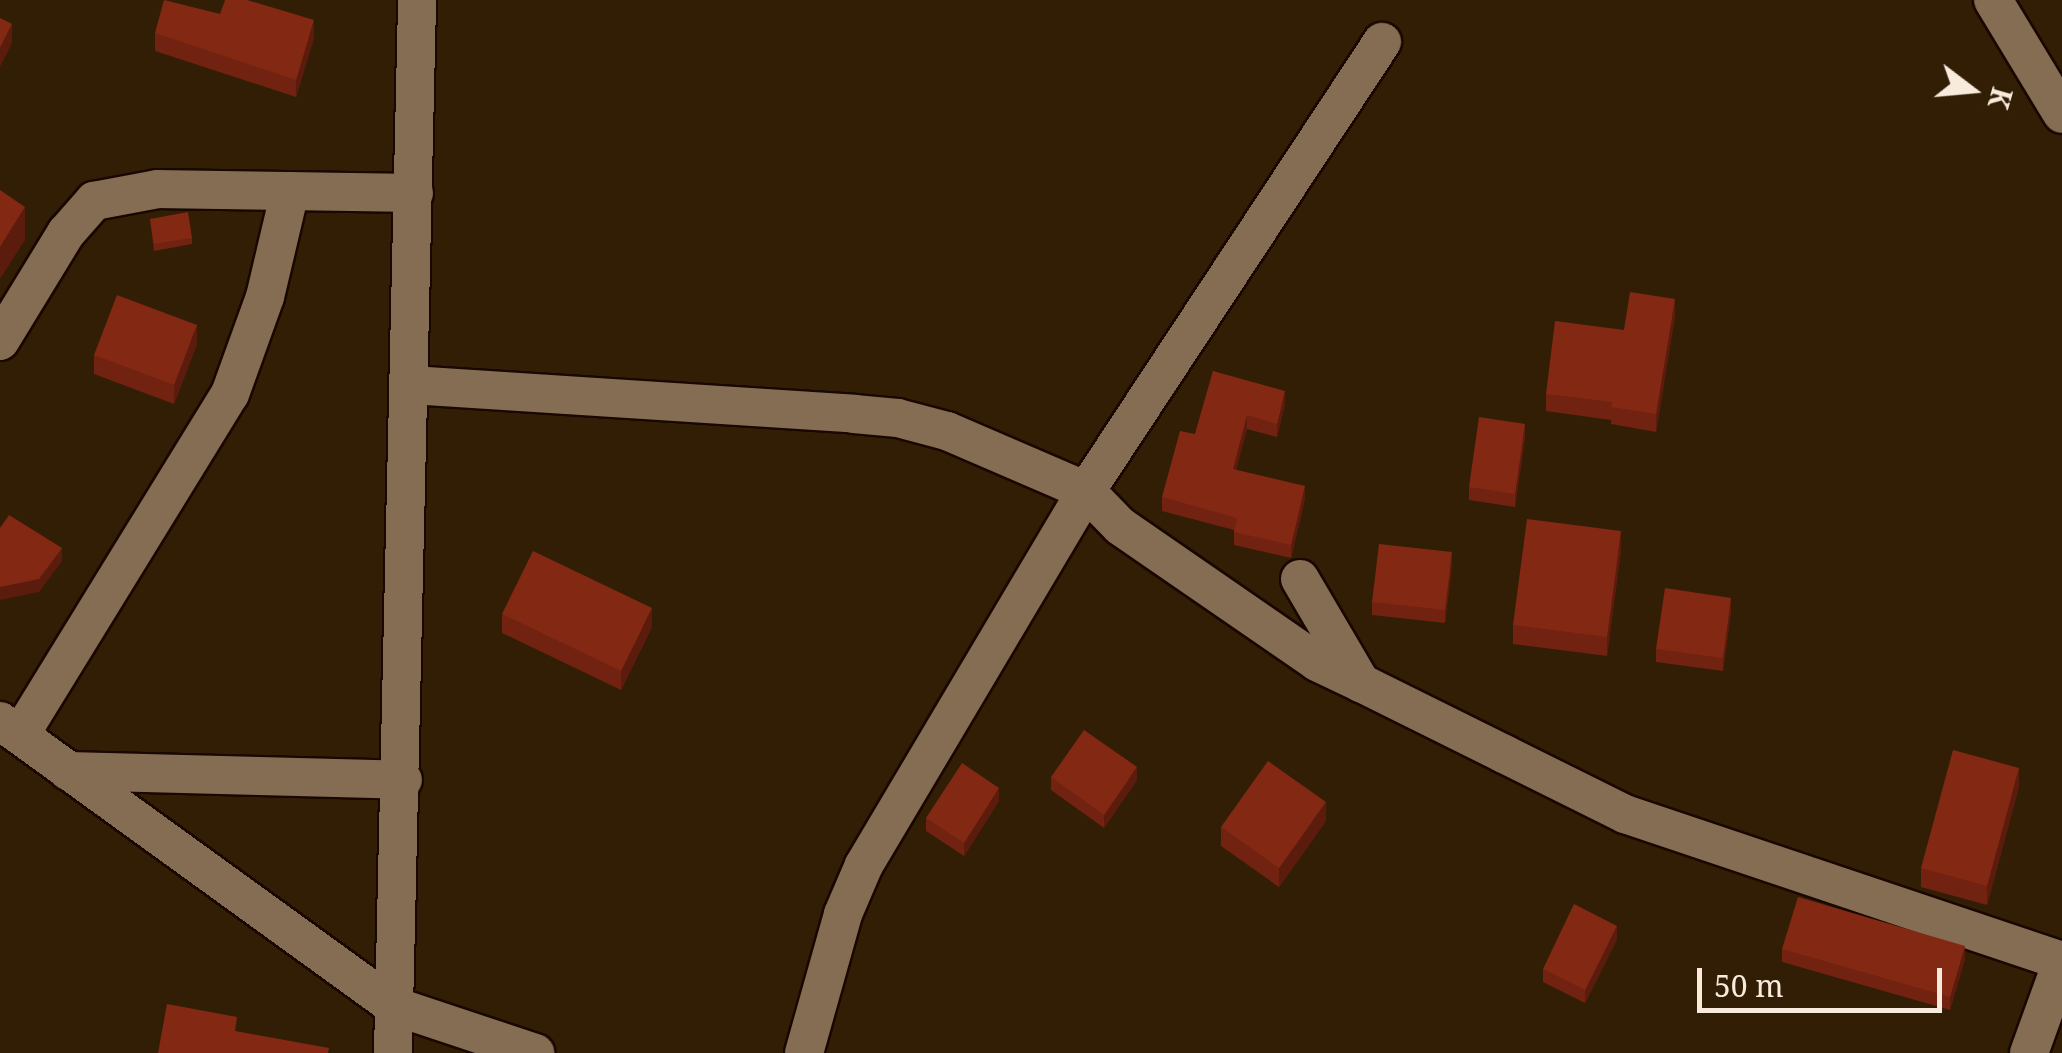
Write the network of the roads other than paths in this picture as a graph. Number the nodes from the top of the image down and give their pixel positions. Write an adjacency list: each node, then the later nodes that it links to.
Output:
1 (417, 0): 6 (street)
2 (1992, 0): 4 (street)
3 (1382, 42): 9 (street)
4 (2062, 114)
5 (290, 192): 6 (street); 7 (street); 12 (street)
6 (414, 193): 8 (street)
7 (0, 341)
8 (410, 385): 9 (street); 14 (street)
9 (1086, 491): 11 (street); 19 (street)
10 (1300, 579): 11 (street)
11 (1361, 683): 15 (street)
12 (10, 728): 13 (street)
13 (68, 770): 14 (street); 16 (street)
14 (403, 780): 16 (street)
15 (2062, 962): 20 (street)
16 (394, 1006): 17 (street); 18 (street)
17 (394, 1053)
18 (535, 1053)
19 (804, 1053)
20 (2028, 1053)

